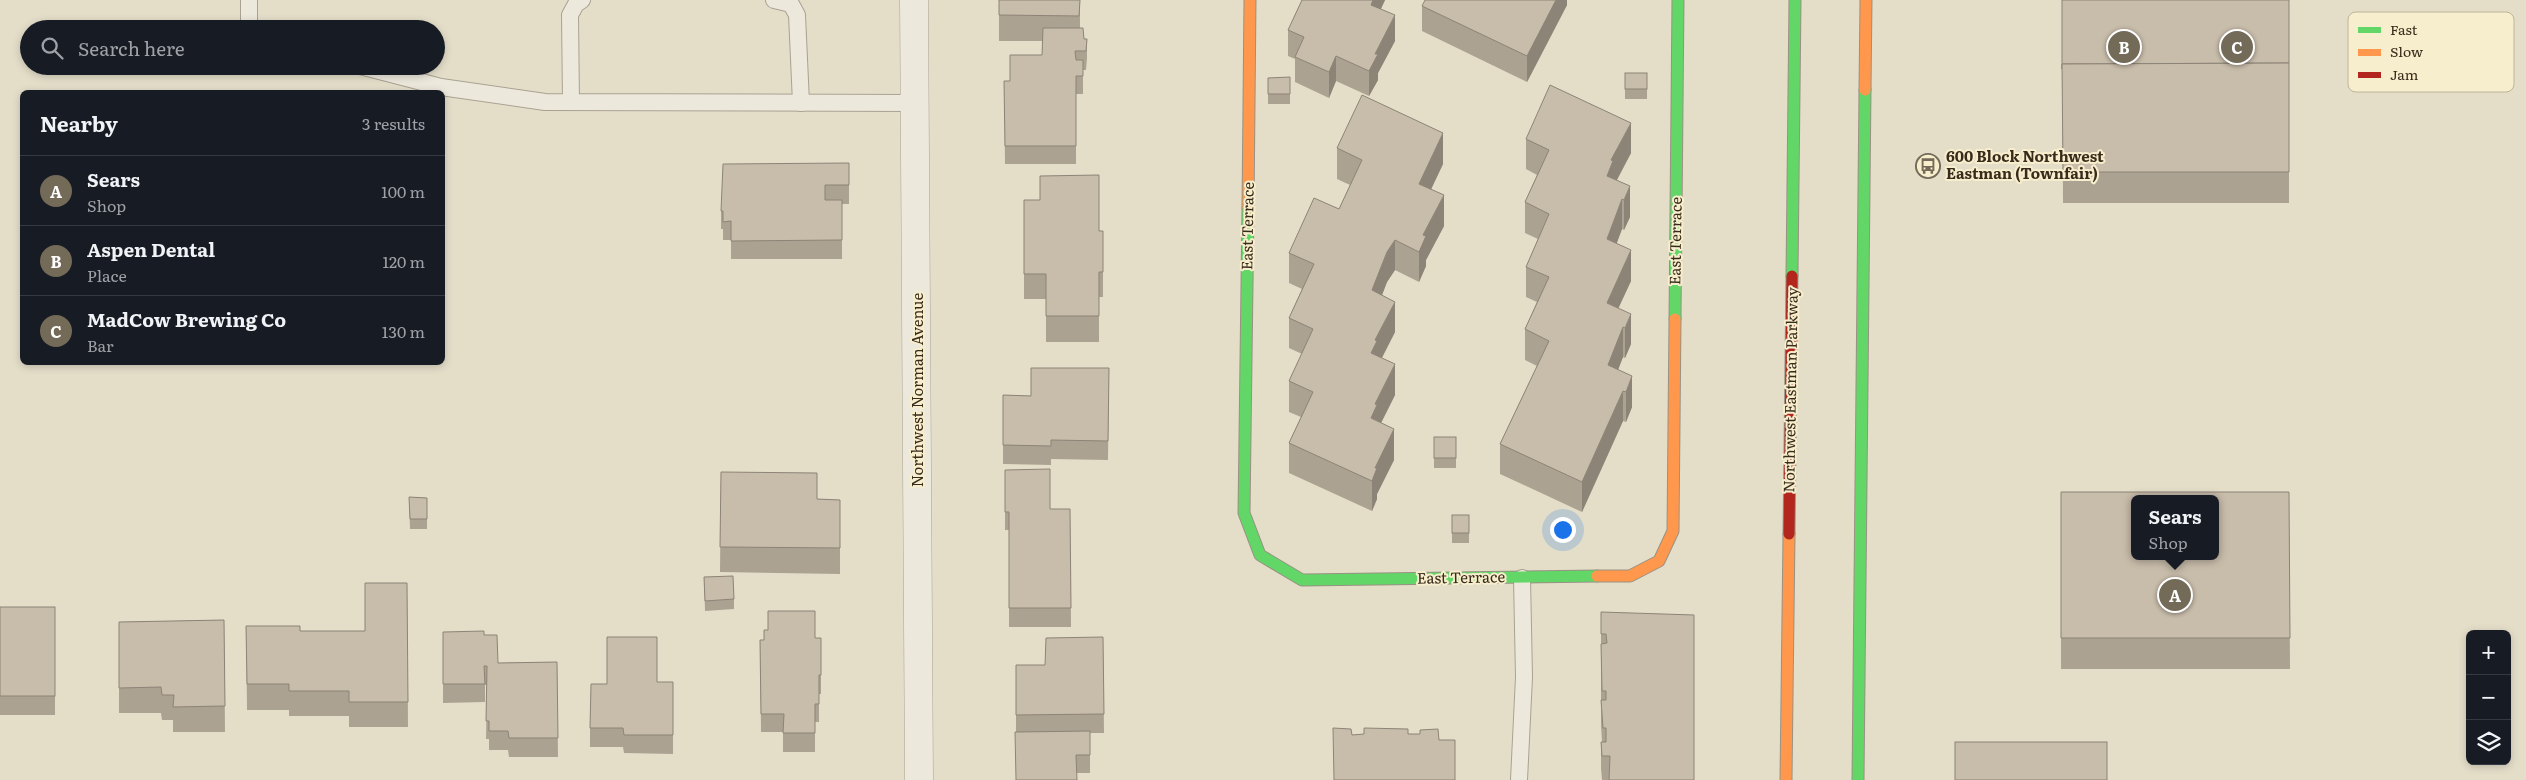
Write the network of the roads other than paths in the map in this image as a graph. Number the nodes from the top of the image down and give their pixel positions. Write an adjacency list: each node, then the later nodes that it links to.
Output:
1 (249, 0): 9 (lane)
2 (582, 0): 11 (lane)
3 (774, 0): 12 (lane)
4 (914, 0): 13 (street, Northwest Norman Avenue)
5 (1250, 0): 14 (main road, East Terrace)
6 (1678, 0): 14 (main road, East Terrace)
7 (1795, 0): 17 (main road, Northwest Eastman Parkway)
8 (1866, 0): 18 (main road)
9 (249, 20)
10 (395, 75): 11 (lane)
11 (571, 102): 12 (lane)
12 (801, 103): 13 (lane)
13 (914, 103): 15 (street, Northwest Norman Avenue)
14 (1522, 578): 16 (lane)
15 (919, 780)
16 (1519, 780)
17 (1786, 780)
18 (1858, 780)

